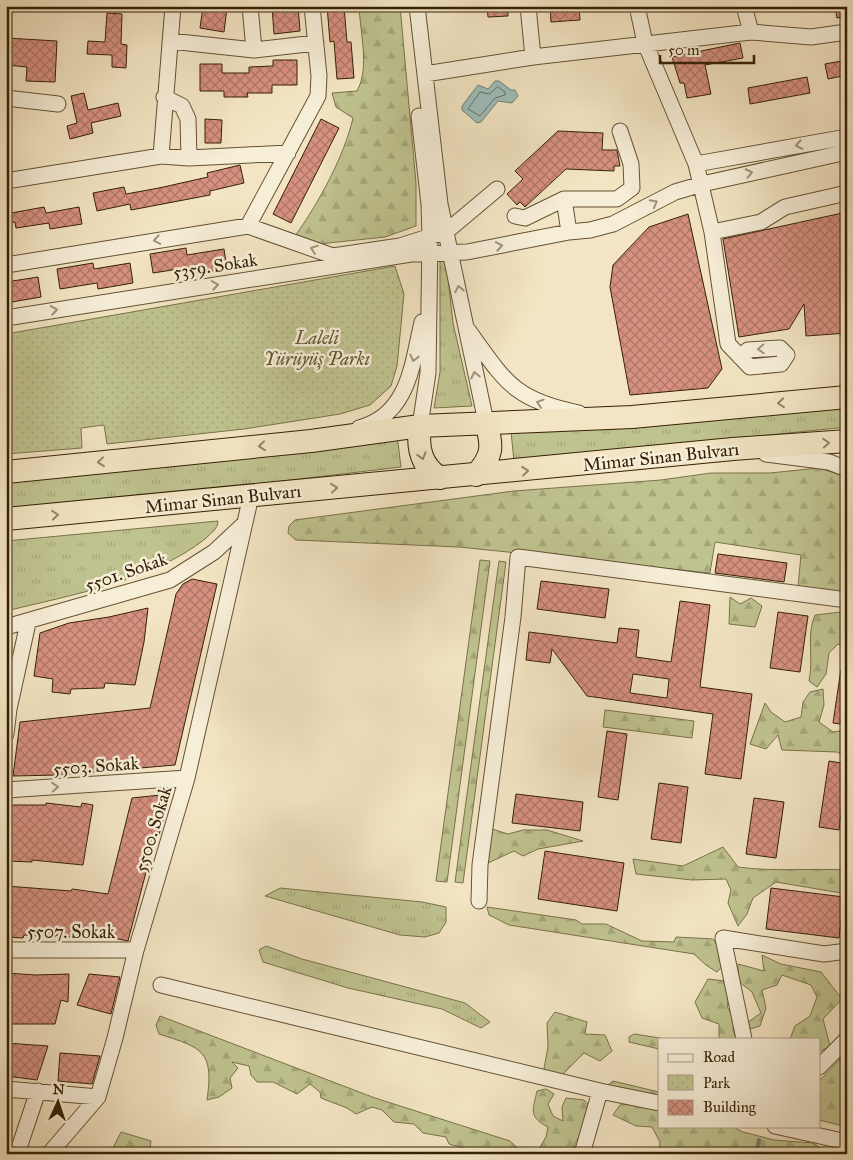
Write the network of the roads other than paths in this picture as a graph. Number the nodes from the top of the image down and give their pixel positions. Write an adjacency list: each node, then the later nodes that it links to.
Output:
1 (172, 6): 11 (street)
2 (250, 6): 14 (street)
3 (312, 6): 12 (street)
4 (408, 6): 37 (street)
5 (417, 6): 16 (street)
6 (528, 6): 15 (street)
7 (637, 6): 13 (street)
8 (744, 6): 9 (street)
9 (751, 32): 10 (street); 13 (street)
10 (847, 32)
11 (170, 41): 14 (street); 17 (street)
12 (316, 43): 14 (street); 23 (street)
13 (645, 43): 15 (street); 26 (street)
14 (254, 50)
15 (533, 57): 16 (street)
16 (425, 74): 34 (street)
17 (164, 97): 24 (street); 25 (street)
18 (6, 98): 19 (street)
19 (58, 104)
20 (620, 131): 31 (street)
21 (847, 137): 26 (street, one-way to 26)
22 (847, 152): 28 (street, 5359. Sokak, one-way to 22)
23 (288, 153): 25 (street); 33 (street)
24 (161, 156): 25 (street); 27 (street)
25 (189, 158)
26 (696, 164): 28 (street)
27 (6, 181)
28 (702, 184): 35 (street, 5359. Sokak, one-way to 28); 36 (street)
29 (497, 189): 34 (street)
30 (847, 193): 36 (street)
31 (564, 199): 32 (street); 35 (street)
32 (515, 216)
33 (248, 226): 37 (street, one-way to 33); 40 (street, one-way to 40)
34 (447, 231): 37 (street); 38 (street)
35 (569, 232): 38 (street, 5359. Sokak, one-way to 35)
36 (712, 232): 44 (street)
37 (430, 236): 39 (street)
38 (451, 253): 39 (street, 5359. Sokak); 43 (street, one-way to 38)
39 (430, 255): 41 (street); 42 (street, 5359. Sokak, one-way to 39)
40 (6, 265)
41 (428, 294): 48 (street); 49 (street, one-way to 49)
42 (6, 318)
43 (465, 326): 46 (street, one-way to 43); 47 (street, one-way to 43)
44 (740, 357)
45 (847, 397): 46 (highway, one-way to 46)
46 (605, 418): 47 (highway)
47 (486, 422): 48 (highway); 54 (highway)
48 (420, 426): 49 (highway); 55 (highway, one-way to 55)
49 (311, 440): 53 (highway, one-way to 53)
50 (847, 441): 51 (highway, Mimar Sinan Bulvarı, one-way to 50)
51 (733, 449): 52 (street); 54 (highway, Mimar Sinan Bulvarı, one-way to 51)
52 (847, 469)
53 (6, 472)
54 (476, 476): 55 (highway)
55 (440, 478): 56 (highway, Mimar Sinan Bulvarı, one-way to 55)
56 (251, 496): 57 (highway, Mimar Sinan Bulvarı, one-way to 56); 58 (street, 5500. Sokak)
57 (6, 520)
58 (244, 524): 60 (street, 5501. Sokak); 63 (street, 5500. Sokak)
59 (847, 600): 65 (street)
60 (28, 623): 61 (street, 5501. Sokak); 62 (street)
61 (6, 628)
62 (6, 734)
63 (187, 778): 64 (street, 5503. Sokak, one-way to 63); 67 (street, 5500. Sokak)
64 (6, 790)
65 (479, 900)
66 (6, 950): 67 (street, 5507. Sokak)
67 (136, 950): 76 (street, 5500. Sokak)
68 (847, 951): 70 (street)
69 (161, 985): 74 (street)
70 (744, 1038)
71 (847, 1038): 72 (street)
72 (820, 1066)
73 (6, 1089): 75 (street)
74 (600, 1090): 77 (street); 82 (street)
75 (38, 1091): 76 (street); 80 (street)
76 (98, 1096): 81 (street, 5500. Sokak)
77 (658, 1103)
78 (784, 1128): 79 (street)
79 (847, 1142)
80 (17, 1154)
81 (49, 1154)
82 (582, 1154)

